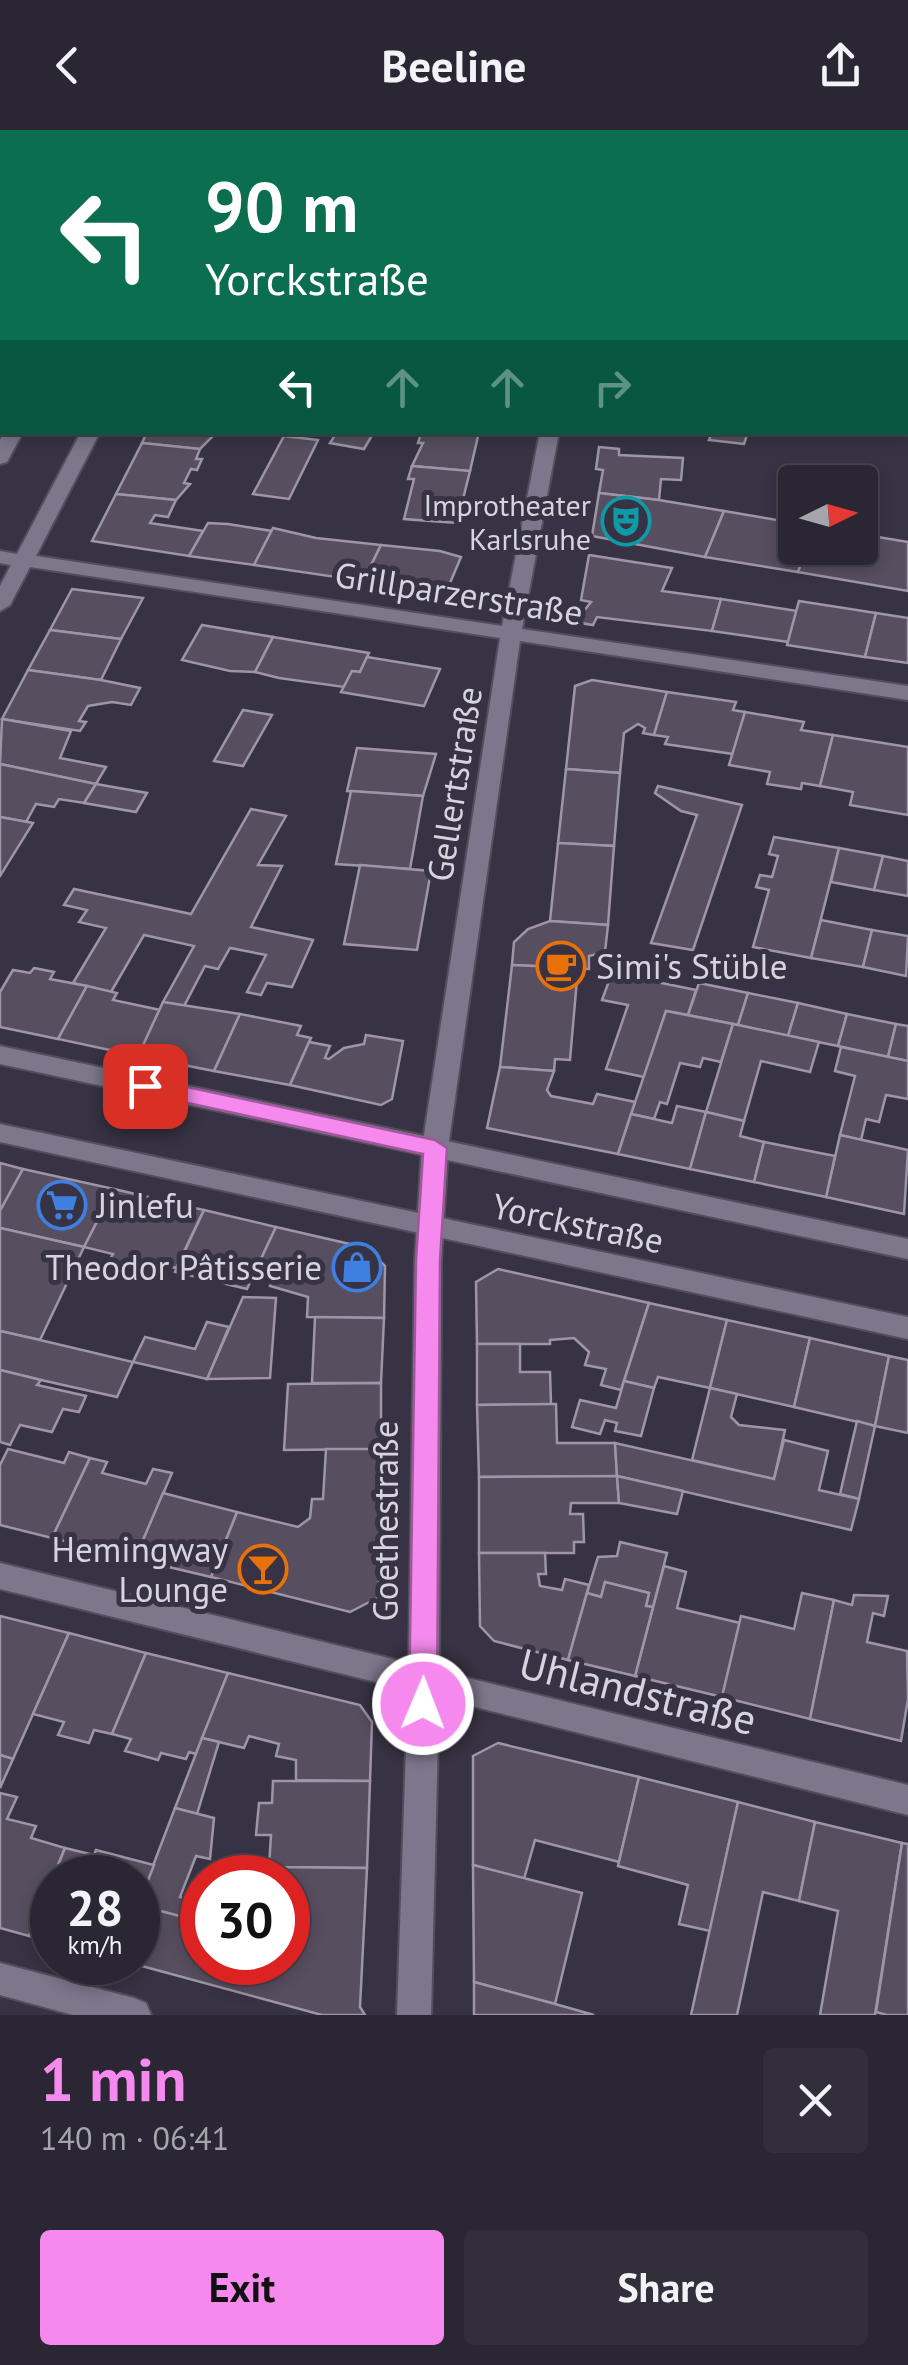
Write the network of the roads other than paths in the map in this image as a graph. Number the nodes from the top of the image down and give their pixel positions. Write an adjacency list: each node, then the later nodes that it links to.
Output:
1 (12, 435): 4 (street)
2 (88, 435): 6 (street)
3 (549, 435): 8 (street, Gellertstraße)
4 (0, 458)
5 (0, 557): 6 (street, Grillparzerstraße)
6 (23, 560): 7 (street); 8 (street, Grillparzerstraße)
7 (0, 604)
8 (512, 634): 9 (street, Grillparzerstraße); 12 (street, Gellertstraße)
9 (908, 693)
10 (0, 1055): 12 (street, Yorckstraße)
11 (0, 1134): 13 (street, Yorckstraße)
12 (435, 1148): 13 (street, Goethestraße); 14 (street, Yorckstraße)
13 (429, 1228): 15 (street, Yorckstraße); 17 (street, Goethestraße)
14 (908, 1249)
15 (908, 1328)
16 (0, 1576): 17 (street, Uhlandstraße)
17 (424, 1684): 18 (street, Uhlandstraße); 21 (street, Goethestraße)
18 (908, 1800)
19 (0, 1979): 20 (street)
20 (134, 2015)
21 (414, 2015)

